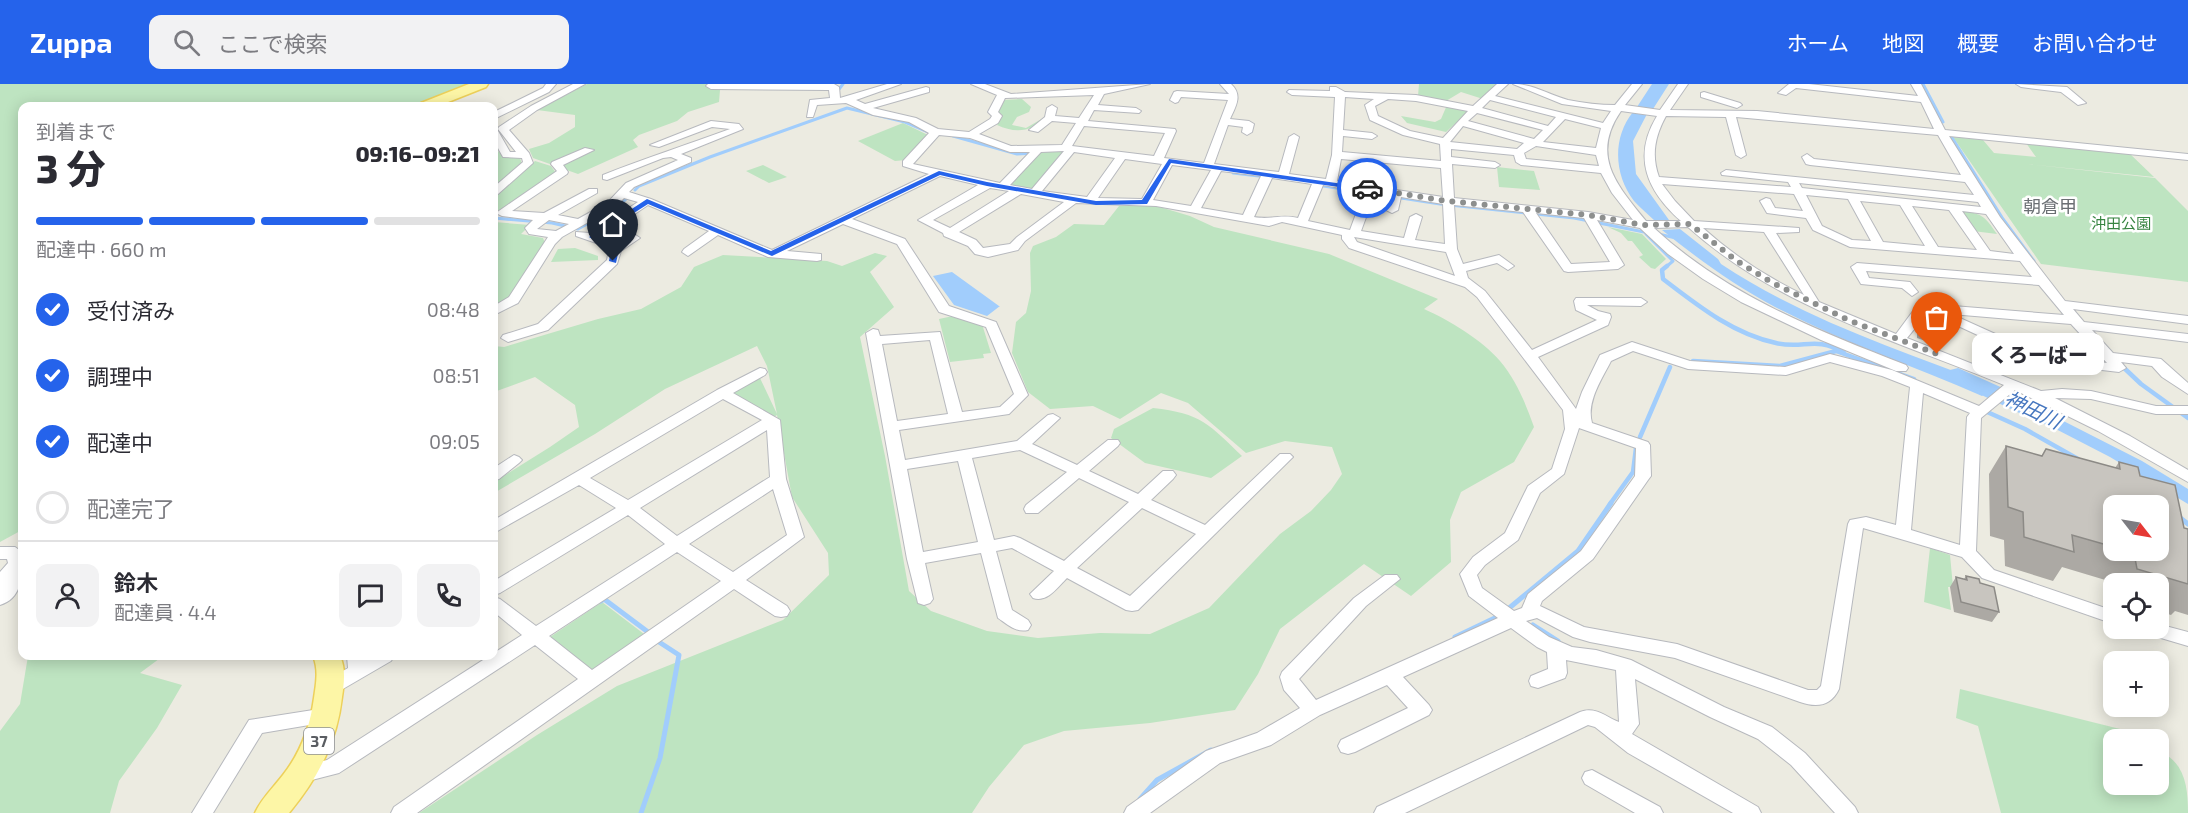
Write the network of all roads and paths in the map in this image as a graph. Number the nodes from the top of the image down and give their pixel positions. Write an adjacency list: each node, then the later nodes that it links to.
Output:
1 (481, 84): 38 (main road)
2 (538, 84): 39 (street)
3 (551, 84): 47 (street)
4 (580, 84): 75 (street)
5 (896, 84): 34 (street)
6 (976, 84): 28 (street)
7 (1143, 84): 23 (street); 42 (street)
8 (1225, 84): 31 (street)
9 (1321, 84): 25 (street)
10 (1416, 84): 33 (street)
11 (1503, 84): 32 (street)
12 (1518, 84): 21 (street)
13 (1546, 84): 21 (street)
14 (1637, 84): 43 (street)
15 (1683, 84): 46 (street)
16 (1916, 84): 36 (street)
17 (2019, 84): 19 (street); 27 (street)
18 (711, 86): 37 (street)
19 (2062, 86): 40 (street)
20 (1366, 89): 25 (street); 30 (street)
21 (1530, 89): 43 (street)
22 (926, 90): 41 (street)
23 (1101, 92): 28 (street); 42 (street)
24 (1292, 92): 25 (street)
25 (1340, 92): 59 (street)
26 (1783, 93): 36 (street)
27 (2026, 94)
28 (1004, 95): 61 (street)
29 (1704, 95): 44 (street)
30 (1388, 96): 33 (street); 67 (street)
31 (1234, 97): 35 (street); 51 (street)
32 (1488, 97): 45 (street); 49 (street)
33 (1416, 98): 45 (street)
34 (847, 100): 37 (street); 41 (street)
35 (1175, 100)
36 (1924, 100): 53 (street)
37 (836, 101): 48 (street)
38 (436, 102)
39 (497, 102)
40 (2081, 103)
41 (866, 107): 58 (street)
42 (1090, 107): 50 (street)
43 (1623, 108): 46 (street); 55 (street)
44 (1734, 108): 46 (street); 60 (street); 77 (street)
45 (1475, 109): 52 (street); 56 (street)
46 (1661, 113): 93 (street)
47 (498, 114)
48 (810, 115)
49 (1563, 116): 55 (street); 56 (street)
50 (1082, 122): 57 (street); 70 (street); 81 (street)
51 (1225, 122): 54 (street); 84 (street)
52 (1461, 122): 66 (street); 67 (street)
53 (1937, 123): 60 (street); 63 (street)
54 (1249, 125)
55 (1606, 127): 72 (street)
56 (1550, 129): 66 (street)
57 (1034, 130)
58 (936, 132): 61 (street); 86 (street)
59 (1340, 133): 62 (street); 76 (street)
60 (1944, 134): 80 (street); 92 (street)
61 (971, 135): 73 (street)
62 (1372, 136)
63 (2087, 136)
64 (1294, 137): 89 (street)
65 (498, 140): 75 (street)
66 (1536, 143): 71 (street); 72 (street)
67 (1445, 144): 71 (street); 82 (street)
68 (655, 145): 74 (street)
69 (589, 150): 120 (street)
70 (1068, 150): 73 (street); 78 (street); 102 (street)
71 (1519, 152): 85 (street)
72 (1601, 152): 85 (street)
73 (1035, 153): 96 (street)
74 (672, 154): 90 (street); 104 (street)
75 (525, 155): 97 (street)
76 (1337, 155): 82 (street); 94 (street)
77 (1741, 155)
78 (1120, 157): 81 (street); 110 (street)
79 (1808, 157): 92 (street)
80 (2188, 157)
81 (1164, 160): 84 (street); 111 (street)
82 (1445, 162): 83 (street); 112 (street)
83 (1495, 165)
84 (1213, 167): 88 (street); 115 (street)
85 (1606, 170): 127 (street)
86 (939, 173): 95 (street); 123 (street)
87 (1726, 173): 91 (street)
88 (1268, 174): 89 (street); 122 (street)
89 (1283, 176): 94 (street)
90 (607, 177)
91 (1792, 179): 101 (street); 106 (street)
92 (1971, 179): 106 (street)
93 (1654, 180): 101 (street); 126 (street)
94 (1325, 182): 98 (street); 125 (street)
95 (987, 184): 96 (street); 133 (street)
96 (1002, 187): 99 (street)
97 (498, 189)
98 (1371, 189): 103 (street); 132 (street)
99 (1019, 190): 102 (street); 133 (street)
100 (593, 191): 120 (street)
101 (1797, 191): 105 (street); 119 (street)
102 (1034, 193): 108 (street)
103 (1396, 193): 112 (street); 116 (street)
104 (624, 194): 107 (street); 130 (street)
105 (1852, 197): 113 (street); 137 (street)
106 (1983, 199): 117 (street)
107 (647, 201): 130 (street); 131 (street)
108 (1073, 201): 110 (street); 133 (street)
109 (1766, 201): 119 (street)
110 (1089, 202): 111 (street)
111 (1144, 202): 115 (street)
112 (1447, 203): 118 (street); 139 (street)
113 (1904, 203): 114 (street); 140 (street)
114 (1953, 207): 117 (street); 143 (street)
115 (1196, 209): 122 (street)
116 (1392, 210)
117 (1990, 211): 145 (street)
118 (1529, 213): 124 (street); 124 (street)
119 (1810, 215): 137 (street)
120 (545, 218): 130 (street); 134 (street)
121 (1416, 218): 136 (street)
122 (1247, 219): 125 (street)
123 (843, 220): 142 (street); 175 (street)
124 (1591, 220): 127 (street)
125 (1302, 222): 132 (street)
126 (1687, 224): 127 (street); 128 (street); 152 (street)
127 (1645, 225): 173 (street)
128 (1768, 229): 129 (street); 152 (street)
129 (1795, 230)
130 (584, 231): 134 (street); 138 (street)
131 (717, 231): 141 (street); 142 (street)
132 (1351, 233): 136 (street); 149 (street)
133 (948, 234)
134 (558, 235): 155 (street)
135 (634, 238): 138 (street)
136 (1409, 243): 139 (street)
137 (1879, 245): 140 (street)
138 (615, 249): 158 (street)
139 (1451, 249): 147 (street)
140 (1934, 250): 143 (street)
141 (688, 252)
142 (772, 254): 144 (street)
143 (1986, 255): 145 (street)
144 (817, 257)
145 (2024, 258): 148 (street)
146 (1500, 259): 147 (street)
147 (1458, 269): 149 (street)
148 (2043, 282): 150 (street); 153 (street)
149 (1466, 284): 162 (street)
150 (1912, 292)
151 (1641, 302): 162 (street)
152 (1811, 302): 160 (street)
153 (2066, 305): 156 (street); 157 (street)
154 (1928, 308): 157 (street); 160 (street); 161 (street)
155 (498, 309)
156 (2188, 320)
157 (2082, 324): 159 (street); 163 (street)
158 (508, 338)
159 (2188, 338)
160 (1899, 339): 169 (street)
161 (1996, 340)
162 (1530, 355): 214 (street)
163 (2113, 357): 164 (street); 166 (street)
164 (2073, 363)
165 (760, 372): 171 (street)
166 (2173, 379): 167 (street); 170 (street)
167 (2188, 380)
168 (1917, 384): 173 (street); 196 (street); 214 (street)
169 (2012, 386): 172 (street); 173 (street)
170 (2188, 390)
171 (722, 393): 177 (street); 189 (street)
172 (2038, 396): 174 (street); 188 (street)
173 (1985, 406): 200 (street)
174 (2181, 410)
175 (956, 416): 178 (street); 178 (street)
176 (1053, 418): 180 (street)
177 (773, 420): 190 (street); 192 (street)
178 (892, 426): 184 (street)
179 (1113, 443): 185 (street)
180 (1022, 445): 181 (street); 185 (street)
181 (964, 456): 184 (street); 198 (street)
182 (1285, 457): 195 (street)
183 (514, 460): 186 (street)
184 (898, 466): 201 (street)
185 (1079, 471): 191 (street); 193 (street)
186 (498, 472)
187 (1168, 475): 191 (street)
188 (2188, 477)
189 (579, 478): 192 (street); 194 (street)
190 (778, 479): 197 (street); 205 (street)
191 (1140, 501): 195 (street); 202 (street)
192 (629, 508): 197 (street); 207 (street)
193 (1032, 509)
194 (498, 525)
195 (1206, 532): 202 (street)
196 (1903, 534): 200 (street); 214 (street)
197 (678, 545): 205 (street); 217 (street)
198 (987, 546): 201 (street); 202 (street); 215 (street)
199 (0, 553): 206 (street)
200 (1968, 553): 213 (street)
201 (915, 559): 210 (street)
202 (1066, 569): 208 (street)
203 (18, 578): 209 (street)
204 (1391, 579): 228 (street)
205 (734, 581): 212 (street); 226 (street)
206 (0, 583)
207 (498, 587)
208 (1039, 594)
209 (0, 599)
210 (924, 599)
211 (498, 606): 217 (street)
212 (781, 610)
213 (2103, 614)
214 (1520, 616): 219 (street); 225 (street)
215 (1022, 625)
216 (2169, 634): 218 (street)
217 (534, 635): 220 (street); 226 (street)
218 (2188, 639)
219 (1556, 648): 223 (street); 227 (street)
220 (498, 659)
221 (374, 660): 224 (street)
222 (496, 660): 231 (street)
223 (1625, 665): 229 (street); 240 (street)
224 (338, 673): 231 (main road, 37); 233 (street)
225 (1389, 675): 228 (street); 230 (street)
226 (592, 680): 235 (street)
227 (1538, 681)
228 (1313, 710): 236 (street)
229 (1619, 735): 237 (street); 239 (street)
230 (1348, 746)
231 (304, 774): 234 (main road, 37)
232 (1592, 778): 238 (street)
233 (202, 813)
234 (270, 813)
235 (401, 813)
236 (1134, 813)
237 (1384, 813)
238 (1653, 813)
239 (1751, 813)
240 (1848, 813)

